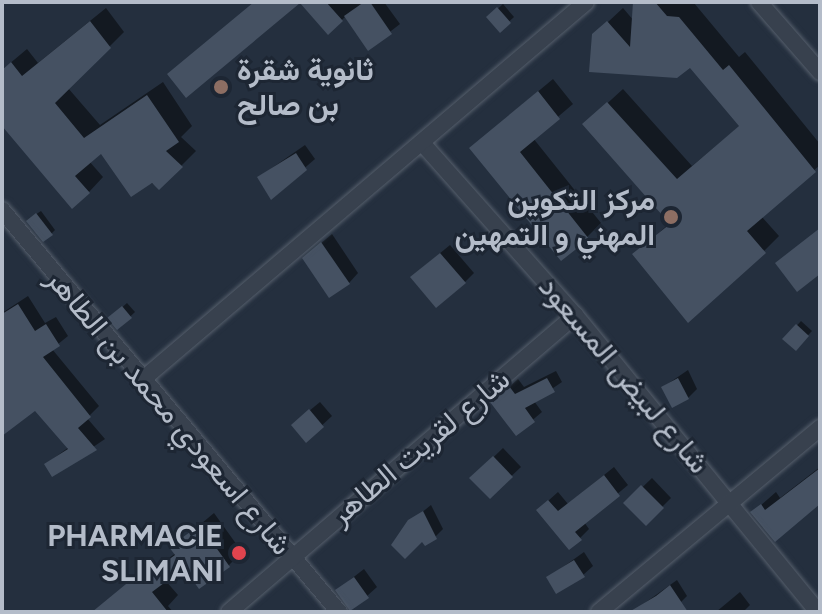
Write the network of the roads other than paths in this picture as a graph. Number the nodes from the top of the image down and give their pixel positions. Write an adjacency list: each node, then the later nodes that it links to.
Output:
1 (586, 2): 4 (street)
2 (759, 2): 3 (street)
3 (820, 72)
4 (423, 144): 6 (street, شارع لبيض المسعود); 7 (street)
5 (2, 210): 7 (street, شارع اسعودي محمد بن الطاهر)
6 (575, 315): 9 (street, شارع لبيض المسعود); 10 (street, شارع لقريت الطاهر)
7 (142, 380): 10 (street, شارع اسعودي محمد بن الطاهر)
8 (820, 428): 9 (street)
9 (732, 504): 13 (street); 14 (street, شارع لبيض المسعود)
10 (291, 558): 11 (street, شارع لقريت الطاهر); 12 (street, شارع اسعودي محمد بن الطاهر)
11 (229, 612)
12 (339, 612)
13 (599, 612)
14 (818, 612)

